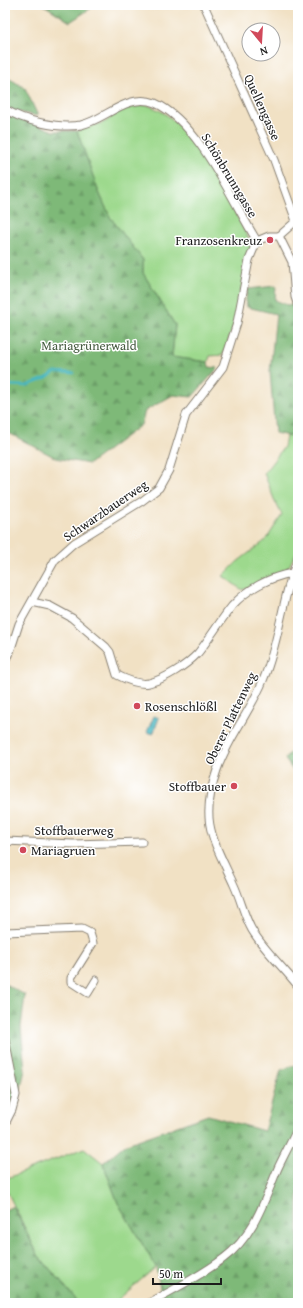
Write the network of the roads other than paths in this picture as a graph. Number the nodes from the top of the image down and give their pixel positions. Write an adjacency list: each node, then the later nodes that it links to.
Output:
1 (204, 5): 3 (street, Quellengasse)
2 (5, 108): 5 (street, Schönbrunngasse)
3 (297, 221): 4 (street, Quellengasse)
4 (279, 236): 5 (street); 6 (street)
5 (257, 241): 9 (street, Schwarzbauerweg)
6 (298, 306)
7 (298, 559): 8 (street, Oberer Plattenweg)
8 (292, 573): 9 (street); 15 (street, Oberer Plattenweg)
9 (32, 602): 10 (street, Schwarzbauerweg)
10 (5, 659)
11 (5, 841): 12 (street, Stoffbauerweg)
12 (142, 842)
13 (5, 932): 14 (street)
14 (96, 980)
15 (298, 986)
16 (5, 1039): 17 (street)
17 (5, 1124)
18 (298, 1127): 19 (street)
19 (149, 1303)

